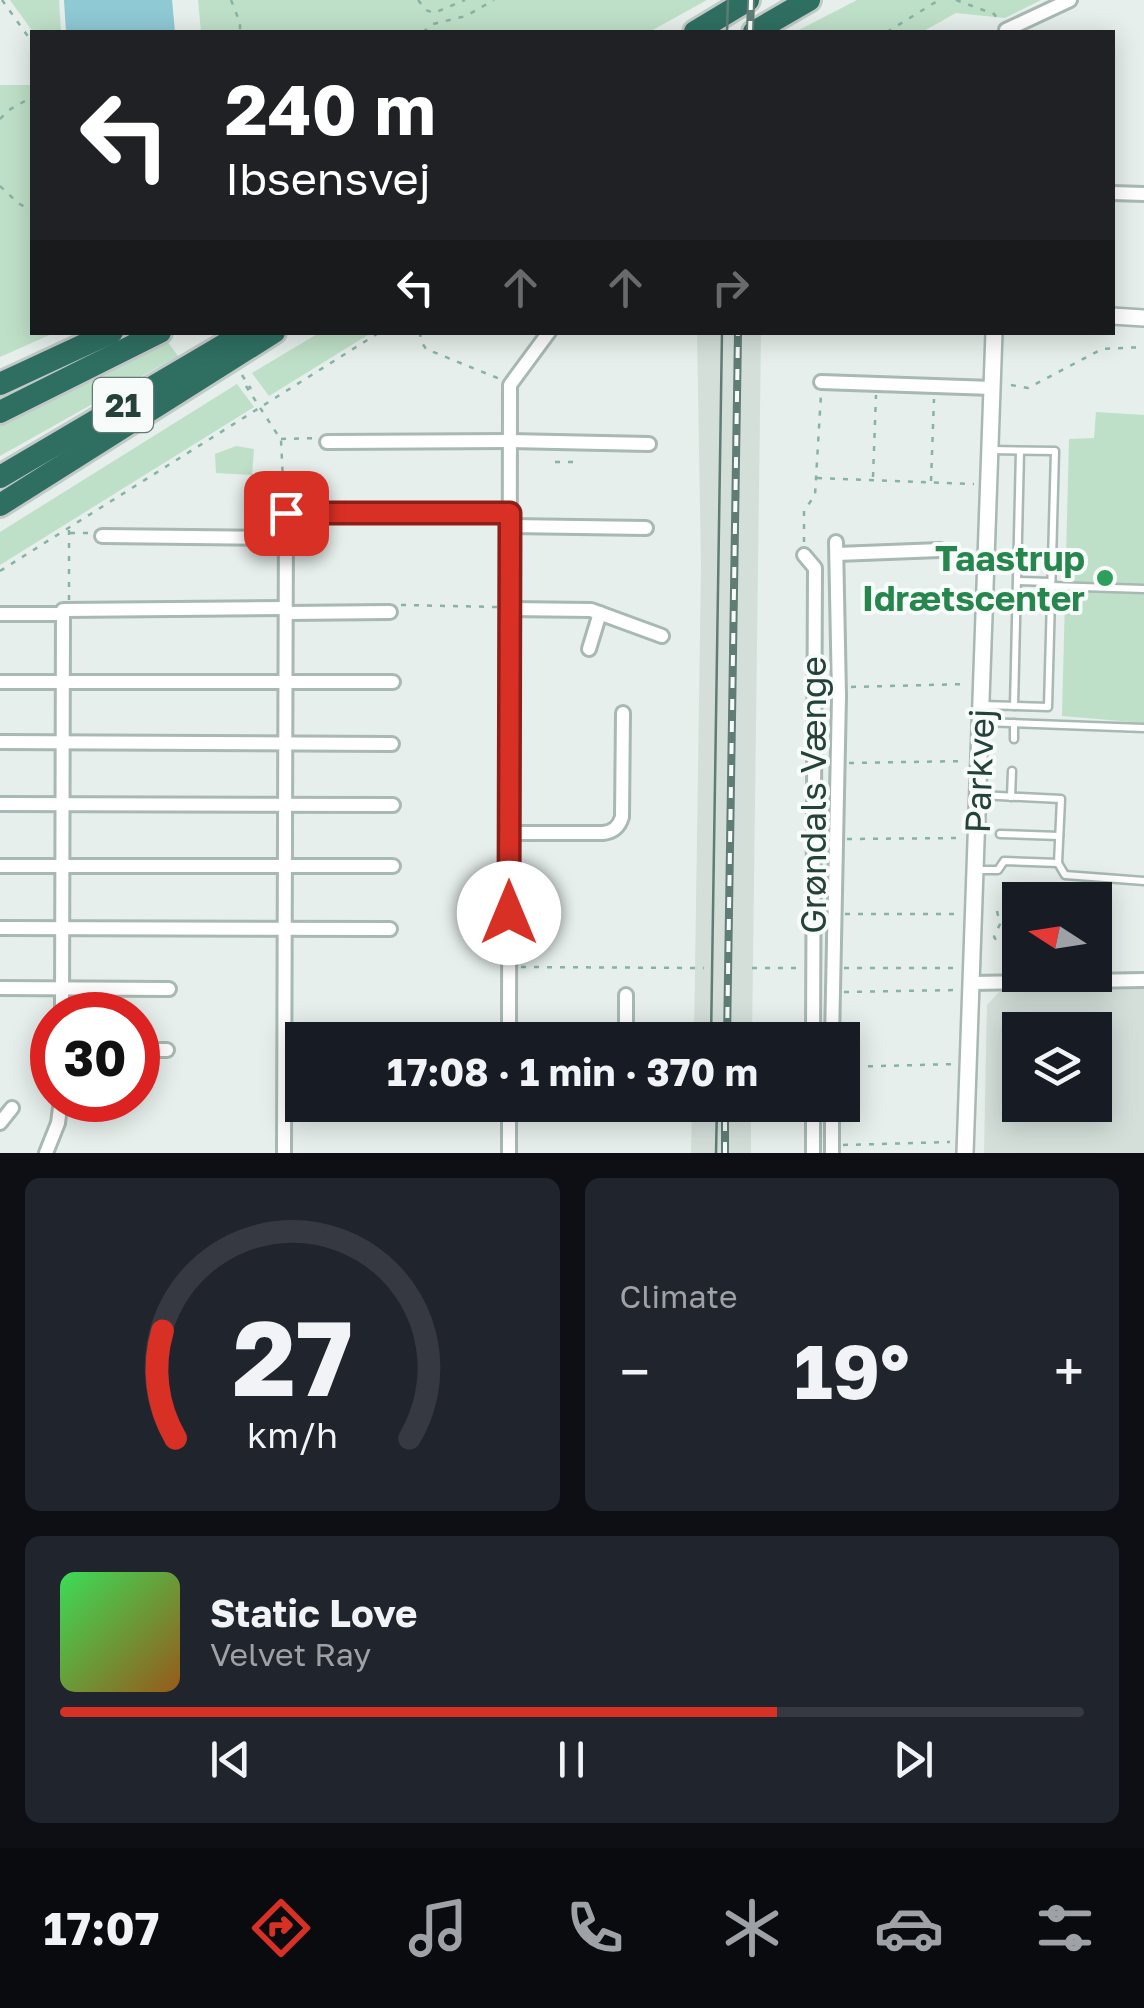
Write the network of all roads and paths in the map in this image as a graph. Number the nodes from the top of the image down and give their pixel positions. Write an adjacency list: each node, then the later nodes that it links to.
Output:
1 (2, 0): 18 (path)
2 (231, 0): 11 (path)
3 (418, 0): 4 (path)
4 (465, 0)
5 (494, 0): 12 (path)
6 (748, 0): 13 (highway)
7 (809, 0): 14 (highway)
8 (939, 0): 15 (path)
9 (956, 0): 16 (path)
10 (1070, 0): 17 (street)
11 (240, 30)
12 (425, 30)
13 (698, 30)
14 (757, 30)
15 (890, 30)
16 (1005, 30)
17 (1008, 30)
18 (30, 39)
19 (30, 98): 20 (path)
20 (0, 119)
21 (0, 186): 24 (path)
22 (1115, 192): 23 (street)
23 (1144, 194)
24 (30, 210)
25 (1115, 316): 26 (street)
26 (1144, 318)
27 (106, 335): 39 (highway)
28 (154, 335): 46 (highway, 21)
29 (241, 335): 55 (highway, 21)
30 (269, 335): 60 (highway)
31 (375, 335): 45 (path)
32 (420, 335): 38 (path)
33 (547, 335): 38 (street)
34 (994, 335): 44 (street, Parkvej)
35 (1144, 347): 41 (path)
36 (245, 379): 45 (path)
37 (821, 382): 40 (street); 56 (path)
38 (511, 383): 48 (street)
39 (0, 384)
40 (876, 384): 43 (street); 57 (path)
41 (1011, 385)
42 (246, 386): 45 (path)
43 (934, 386): 44 (street); 58 (path)
44 (992, 388): 51 (street, Parkvej)
45 (261, 406): 47 (path); 63 (path)
46 (0, 412)
47 (281, 440): 49 (path); 61 (path)
48 (510, 441): 49 (street); 50 (street); 62 (street)
49 (327, 442)
50 (649, 444)
51 (990, 450): 52 (lane); 59 (street, Parkvej)
52 (1020, 450): 71 (lane); 72 (lane)
53 (554, 462): 54 (path)
54 (574, 462)
55 (0, 478)
56 (816, 478): 57 (path); 69 (path)
57 (872, 480): 58 (path)
58 (932, 483): 59 (path)
59 (988, 485): 86 (street, Parkvej)
60 (0, 505)
61 (286, 513): 62 (street); 67 (street)
62 (510, 520): 64 (street); 74 (street)
63 (69, 526): 65 (path); 70 (path)
64 (646, 528)
65 (69, 533): 66 (path); 76 (path)
66 (102, 536): 67 (street)
67 (286, 538): 75 (street)
68 (940, 550): 87 (street)
69 (804, 554): 130 (street, Grøndals Vænge)
70 (0, 571)
71 (1017, 581): 72 (lane); 88 (lane)
72 (1051, 584): 73 (lane); 88 (lane)
73 (1144, 589)
74 (510, 608): 77 (path); 79 (street); 107 (street)
75 (286, 610): 76 (street); 77 (street); 84 (street)
76 (63, 612): 78 (street); 83 (street)
77 (384, 612)
78 (0, 614)
79 (600, 614): 80 (street); 81 (street)
80 (662, 636)
81 (589, 648)
82 (0, 682): 83 (street)
83 (63, 682): 84 (street); 95 (street)
84 (286, 682): 85 (street); 96 (street)
85 (393, 682)
86 (982, 684): 87 (path); 90 (street, Parkvej)
87 (839, 687): 99 (street)
88 (1014, 706): 90 (lane)
89 (622, 713): 107 (street)
90 (981, 713): 91 (lane); 98 (street, Parkvej)
91 (1014, 723): 92 (lane); 93 (lane)
92 (1144, 728)
93 (1014, 740)
94 (0, 742): 95 (street)
95 (63, 742): 96 (street); 104 (street)
96 (286, 743): 97 (street); 105 (street)
97 (392, 744)
98 (979, 761): 99 (path); 101 (street, Parkvej)
99 (838, 764): 111 (street)
100 (1012, 771): 102 (lane)
101 (978, 795): 102 (lane); 110 (street, Parkvej)
102 (1012, 797): 109 (lane)
103 (0, 804): 104 (street)
104 (62, 804): 105 (street); 114 (street)
105 (286, 804): 106 (street); 115 (street)
106 (393, 805)
107 (509, 834): 127 (street)
108 (1000, 834): 109 (lane)
109 (1060, 836): 112 (lane)
110 (976, 838): 111 (path); 117 (street, Parkvej)
111 (836, 839): 120 (street)
112 (1058, 864): 117 (lane); 118 (lane)
113 (0, 866): 114 (street)
114 (62, 866): 115 (street); 123 (street)
115 (286, 866): 116 (street); 124 (street)
116 (392, 866)
117 (976, 870): 121 (street, Parkvej)
118 (1144, 880)
119 (996, 911): 126 (path)
120 (834, 914): 121 (path); 131 (street)
121 (974, 914): 132 (street, Parkvej)
122 (0, 928): 123 (street)
123 (62, 928): 124 (street); 135 (street)
124 (286, 928): 125 (street); 156 (street)
125 (390, 929)
126 (996, 941)
127 (509, 967): 128 (path); 139 (street)
128 (704, 968)
129 (752, 968): 130 (path)
130 (813, 968): 141 (street, Grøndals Vænge)
131 (833, 968): 132 (path); 137 (street)
132 (971, 980): 133 (street); 137 (path); 145 (street, Parkvej)
133 (1144, 980)
134 (0, 988): 135 (street)
135 (62, 989): 136 (street)
136 (169, 989)
137 (833, 992): 142 (street)
138 (626, 994): 140 (street)
139 (509, 1022)
140 (626, 1022)
141 (813, 1022)
142 (832, 1022)
143 (160, 1050): 144 (street)
144 (167, 1050)
145 (968, 1064): 146 (path); 153 (street, Parkvej)
146 (860, 1067)
147 (12, 1108): 152 (street)
148 (58, 1122): 155 (street)
149 (509, 1122): 157 (street)
150 (813, 1122): 158 (street)
151 (832, 1122): 154 (street)
152 (0, 1123)
153 (966, 1148): 154 (path)
154 (832, 1149)
155 (46, 1153)
156 (284, 1153)
157 (508, 1153)
158 (813, 1153)

